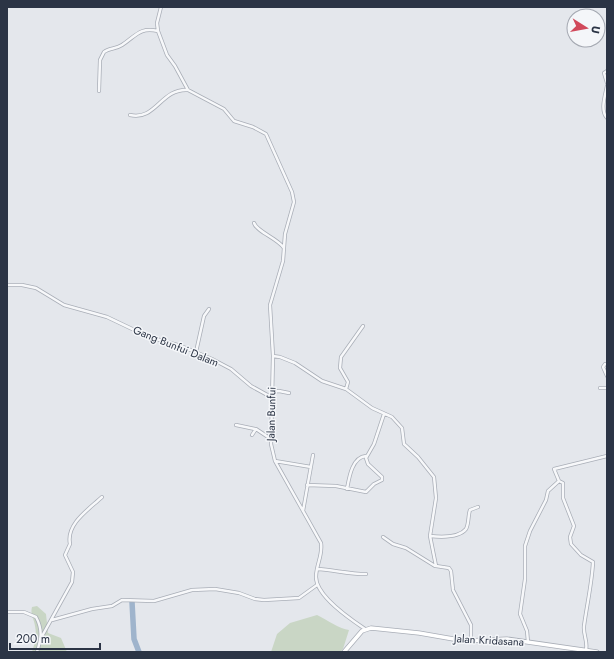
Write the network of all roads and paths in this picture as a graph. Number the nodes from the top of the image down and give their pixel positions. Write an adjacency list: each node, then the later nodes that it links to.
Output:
1 (161, 7): 2 (street)
2 (158, 31): 6 (street); 7 (street)
3 (607, 71): 4 (street)
4 (607, 83)
5 (607, 86): 9 (street)
6 (188, 90): 8 (street); 11 (street, Jalan Bunfui)
7 (99, 91)
8 (130, 115)
9 (607, 118)
10 (254, 223): 11 (street)
11 (284, 248): 16 (street, Jalan Bunfui)
12 (7, 285): 15 (street, Gang Bunfui Dalam)
13 (209, 309): 15 (street)
14 (363, 326): 21 (street)
15 (196, 352): 24 (street, Gang Bunfui Dalam)
16 (273, 356): 21 (street); 22 (street, Jalan Bunfui)
17 (605, 364): 18 (street)
18 (607, 376)
19 (600, 388): 20 (street)
20 (607, 388)
21 (346, 389): 25 (street)
22 (272, 392): 23 (street); 24 (street, Jalan Bunfui)
23 (289, 393)
24 (271, 397): 29 (street, Jalan Bunfui)
25 (384, 414): 31 (street); 41 (street)
26 (236, 425): 27 (street)
27 (255, 430): 28 (street); 29 (street)
28 (252, 435)
29 (271, 438): 33 (street, Jalan Bunfui)
30 (313, 455): 34 (street)
31 (366, 456): 37 (street); 37 (street)
32 (607, 456): 35 (street)
33 (275, 461): 34 (street); 40 (street, Jalan Bunfui)
34 (311, 467): 36 (street)
35 (559, 481): 52 (street); 54 (street)
36 (307, 485): 37 (street); 40 (street)
37 (347, 489)
38 (102, 497): 48 (street)
39 (478, 507): 41 (street)
40 (302, 511): 44 (street, Jalan Bunfui)
41 (430, 536): 43 (street)
42 (383, 537): 43 (street)
43 (436, 566): 51 (street)
44 (317, 569): 45 (street); 46 (street, Jalan Bunfui)
45 (366, 574)
46 (317, 585): 48 (street); 49 (street)
47 (7, 612): 50 (street)
48 (52, 620): 50 (street)
49 (365, 629): 51 (street, Jalan Kridasana); 56 (street)
50 (41, 638): 55 (street)
51 (471, 641): 52 (street, Jalan Kridasana)
52 (528, 642): 53 (street, Jalan Kridasana)
53 (575, 650): 54 (street, Jalan Kridasana)
54 (586, 650): 57 (street, Jalan Kridasana)
55 (37, 652)
56 (344, 652)
57 (597, 652)

